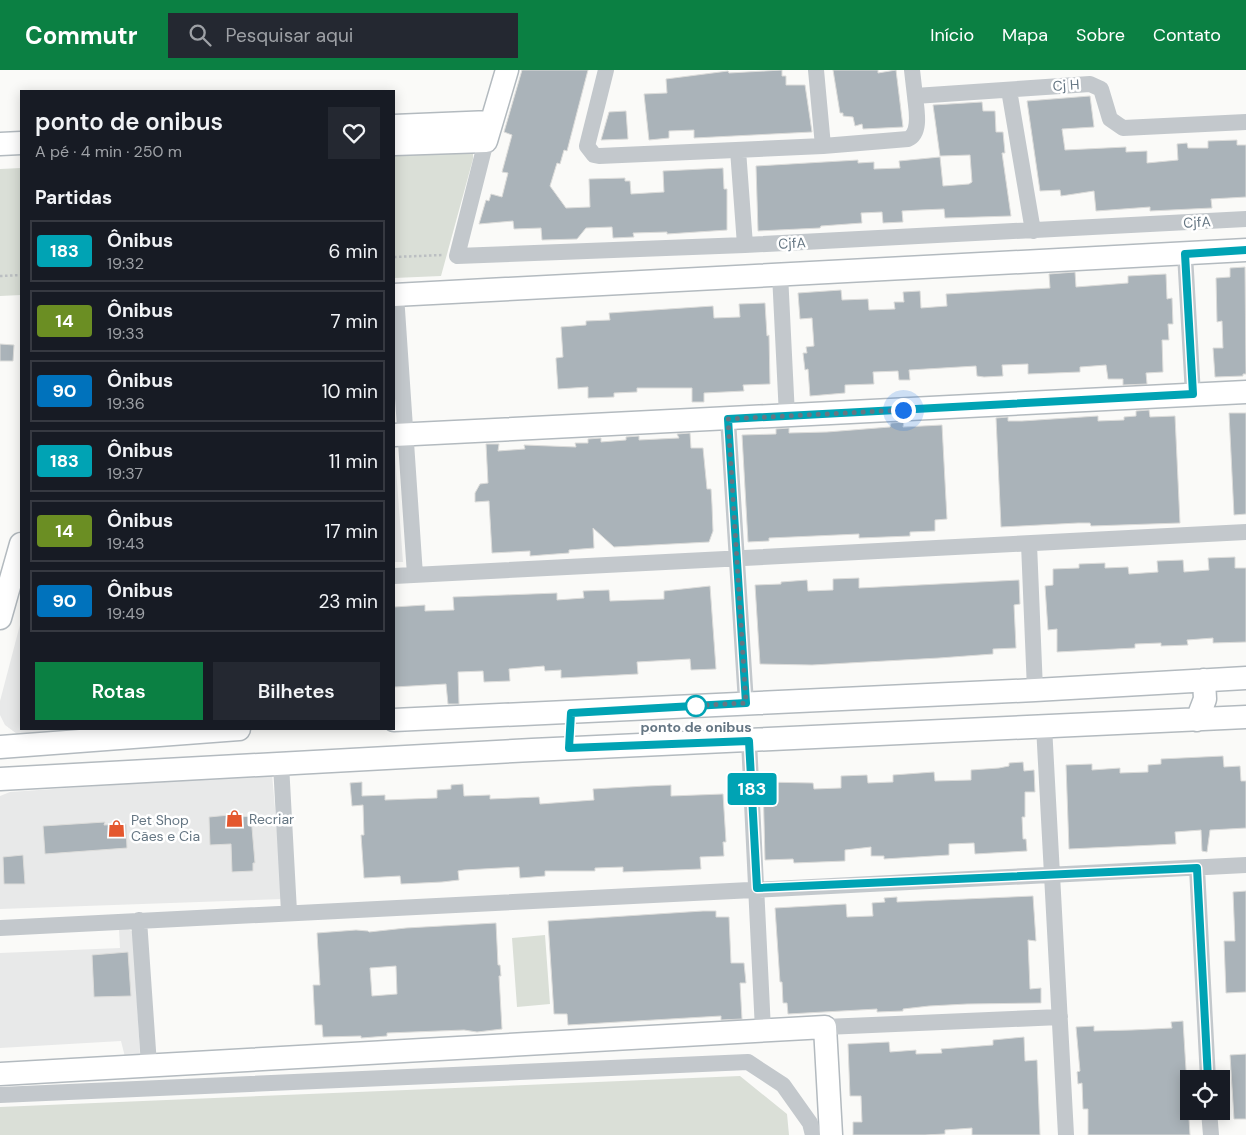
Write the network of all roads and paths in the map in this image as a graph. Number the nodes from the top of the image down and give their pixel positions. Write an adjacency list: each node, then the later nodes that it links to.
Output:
1 (507, 70): 9 (street)
2 (816, 70): 13 (street)
3 (912, 70): 6 (street)
4 (610, 71): 14 (street)
5 (1009, 90): 6 (street, Cj H); 7 (street, Cj H); 18 (street)
6 (915, 96): 13 (street)
7 (1246, 122)
8 (395, 126): 9 (street)
9 (488, 131): 12 (street); 22 (street)
10 (20, 143): 11 (street)
11 (0, 144)
12 (395, 144)
13 (823, 146): 14 (street)
14 (738, 150): 19 (street)
15 (20, 158): 16 (street)
16 (0, 159)
17 (1246, 219): 18 (street, CjfA)
18 (1033, 231): 19 (street, CjfA)
19 (745, 245): 22 (street, CjfA)
20 (1246, 250): 21 (street)
21 (1185, 254): 24 (street); 29 (street)
22 (457, 256): 23 (path)
23 (395, 257)
24 (780, 274): 27 (street); 30 (street)
25 (20, 275): 26 (path)
26 (0, 276)
27 (395, 295): 32 (street)
28 (1246, 392): 29 (street)
29 (1193, 394): 30 (street)
30 (787, 416): 31 (street)
31 (728, 419): 32 (street); 36 (street)
32 (399, 435): 37 (street)
33 (1246, 532): 34 (street)
34 (1028, 544): 36 (street); 43 (street)
35 (20, 551): 39 (street)
36 (737, 559): 37 (street); 44 (street)
37 (415, 575): 38 (street)
38 (395, 576)
39 (14, 594): 40 (street)
40 (0, 618)
41 (1246, 678): 42 (street)
42 (1204, 680): 43 (street); 49 (street)
43 (1035, 690): 44 (street)
44 (746, 703): 45 (street)
45 (571, 713): 46 (street); 54 (street)
46 (531, 714): 48 (street); 55 (street)
47 (1246, 717): 49 (street)
48 (395, 720)
49 (1197, 720): 50 (street)
50 (1044, 726): 52 (street); 60 (street)
51 (227, 730): 53 (street)
52 (749, 741): 54 (street); 61 (street)
53 (0, 747)
54 (569, 748): 55 (street)
55 (532, 750): 56 (street)
56 (281, 764): 57 (street); 62 (street)
57 (0, 779)
58 (1246, 865): 59 (street)
59 (1197, 868): 60 (street); 69 (street)
60 (1051, 874): 61 (street); 65 (street)
61 (757, 888): 62 (street); 67 (street)
62 (289, 912): 63 (street)
63 (139, 920): 64 (street); 68 (street)
64 (0, 928)
65 (1060, 1017): 66 (street); 75 (street)
66 (825, 1027): 67 (street); 74 (street)
67 (763, 1030): 68 (street)
68 (149, 1066): 70 (street)
69 (1208, 1070)
70 (0, 1074)
71 (0, 1095): 73 (street)
72 (1210, 1120): 76 (street)
73 (813, 1135)
74 (831, 1135)
75 (1066, 1135)
76 (1211, 1135)

